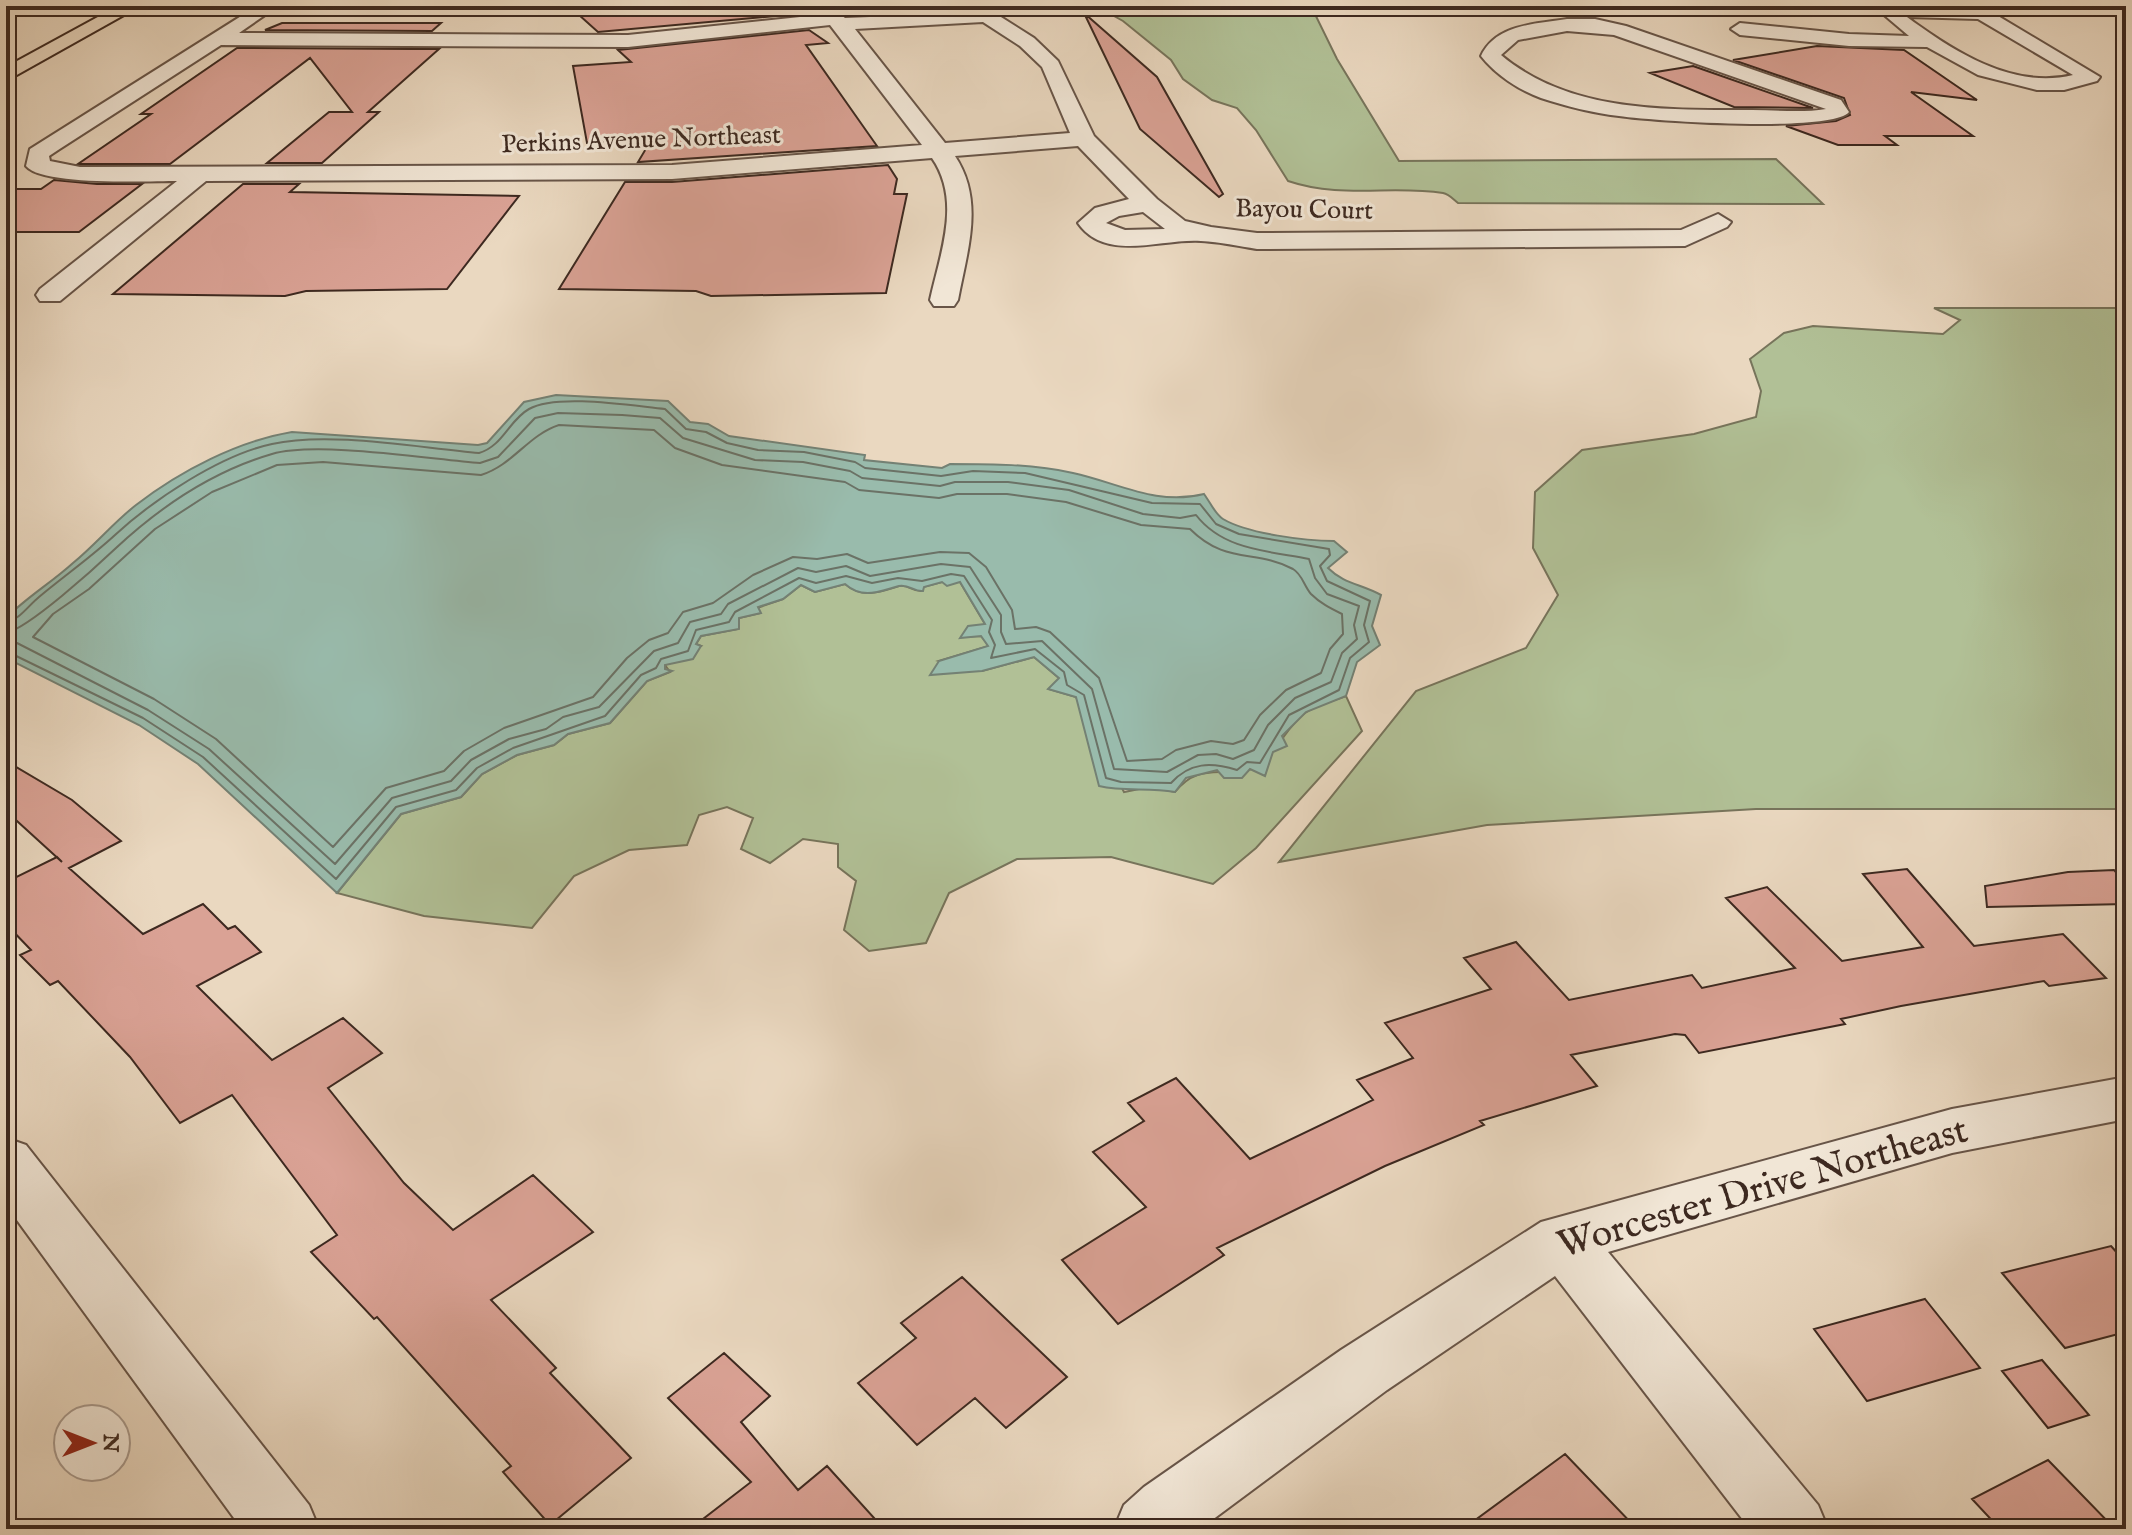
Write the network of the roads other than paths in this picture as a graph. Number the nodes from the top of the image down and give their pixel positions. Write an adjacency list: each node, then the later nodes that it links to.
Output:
1 (131, 6): 8 (highway)
2 (269, 6): 5 (street)
3 (818, 6): 4 (street)
4 (839, 22): 5 (street, Bayou Court); 9 (street, Bayou Court); 10 (street)
5 (218, 39): 11 (street, Perkins Avenue Northeast)
6 (1936, 42): 6 (street); 7 (street)
7 (1668, 47): 7 (street)
8 (6, 75)
9 (1084, 139): 10 (street, Perkins Avenue Northeast); 12 (street, Bayou Court)
10 (936, 150): 11 (street, Perkins Avenue Northeast); 16 (street)
11 (200, 174): 15 (street)
12 (1148, 204): 14 (street, Bayou Court); 14 (street)
13 (1718, 222): 14 (street, Bayou Court)
14 (1202, 233)
15 (50, 295)
16 (944, 300)
17 (2126, 1098): 19 (street, Worcester Drive Northeast)
18 (6, 1161): 20 (street)
19 (1562, 1240): 21 (street, Worcester Drive Northeast); 22 (street)
20 (284, 1529)
21 (1149, 1529)
22 (1793, 1529)

